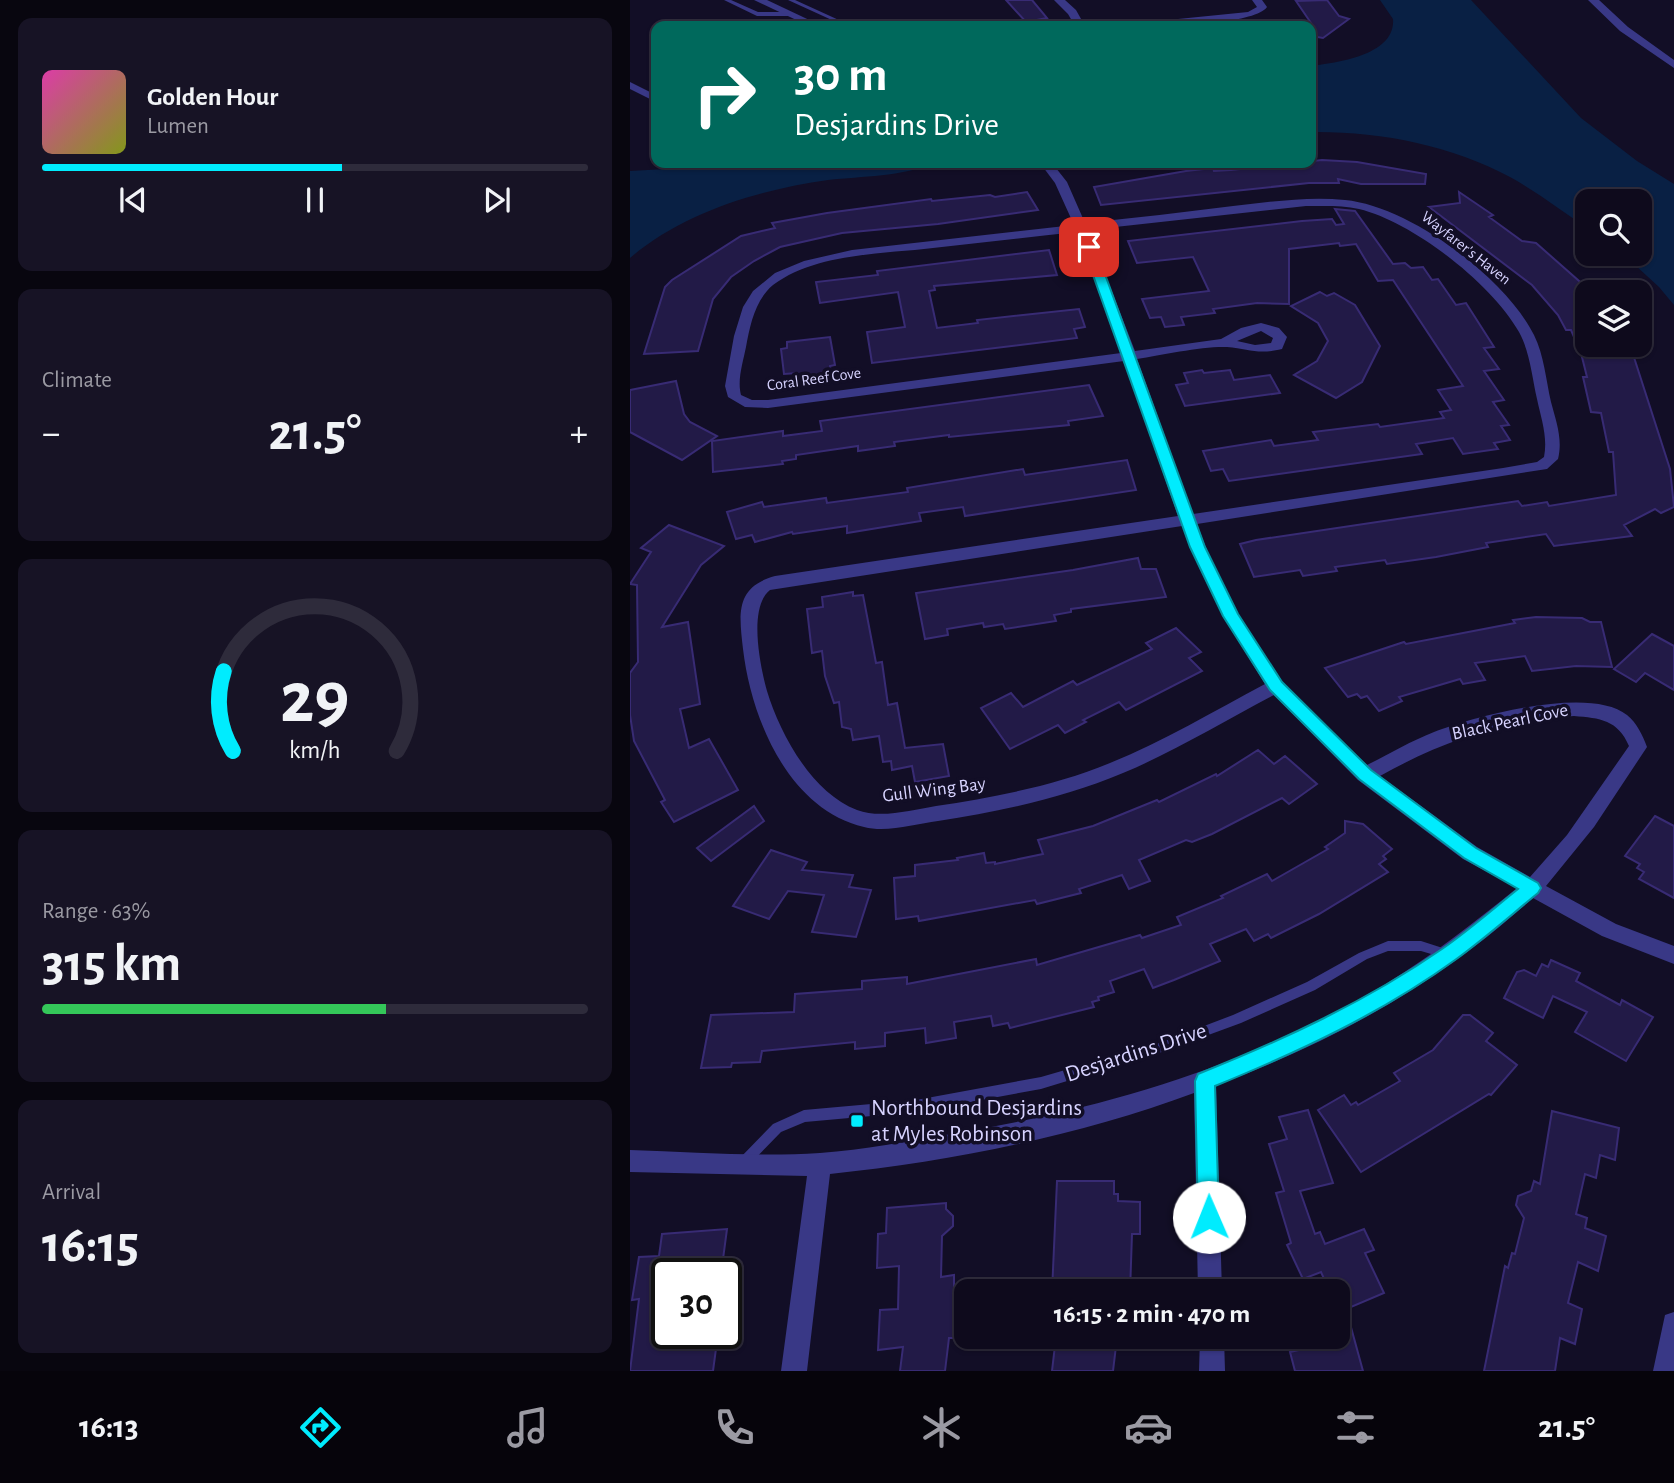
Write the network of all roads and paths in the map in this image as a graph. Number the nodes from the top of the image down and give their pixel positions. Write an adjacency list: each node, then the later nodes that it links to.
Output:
1 (727, 0): 7 (lane)
2 (759, 0): 7 (street)
3 (791, 0): 9 (lane)
4 (1059, 0): 10 (street)
5 (1257, 0): 11 (street)
6 (1593, 0): 12 (street)
7 (790, 14): 8 (street)
8 (806, 21)
9 (838, 21)
10 (1077, 21)
11 (1189, 21)
12 (1674, 65)
13 (630, 85): 14 (street)
14 (651, 96)
15 (1050, 168): 16 (street)
16 (1081, 229): 18 (street); 18 (street, Coral Reef Cove); 19 (street, Wayfarer's Haven)
17 (1225, 343): 18 (street)
18 (1130, 357): 19 (street)
19 (1187, 521): 20 (street); 20 (street, Gull Wing Bay)
20 (1276, 686): 21 (street)
21 (1365, 775): 22 (street); 22 (street, Black Pearl Cove)
22 (1532, 888): 23 (street); 24 (street)
23 (1449, 954): 25 (street); 28 (lane, Desjardins Drive)
24 (1674, 955)
25 (1205, 1081): 27 (street); 29 (street)
26 (630, 1161): 28 (street)
27 (820, 1164): 28 (street); 32 (street)
28 (741, 1165)
29 (1210, 1279)
30 (1674, 1324): 34 (street)
31 (1212, 1349): 33 (street)
32 (794, 1371)
33 (1212, 1371)
34 (1666, 1371)

